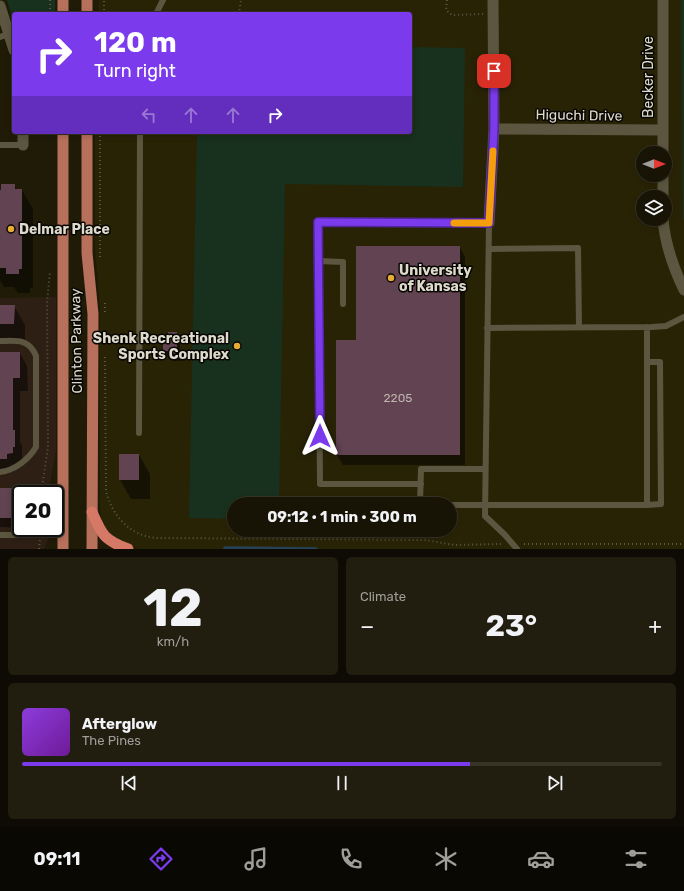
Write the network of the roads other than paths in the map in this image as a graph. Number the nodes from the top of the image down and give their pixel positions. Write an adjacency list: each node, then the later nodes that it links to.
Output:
1 (63, 0): 7 (main road)
2 (88, 0): 8 (main road)
3 (163, 0): 9 (lane)
4 (493, 0): 12 (street)
5 (663, 0): 13 (street, Becker Drive)
6 (0, 6): 10 (street)
7 (63, 12)
8 (88, 12)
9 (157, 12)
10 (5, 36): 11 (street)
11 (12, 47)
12 (494, 129): 13 (street, Higuchi Drive); 21 (street)
13 (663, 130): 20 (street, Becker Drive)
14 (24, 134): 18 (street)
15 (63, 134): 45 (main road, Clinton Parkway)
16 (87, 134): 41 (main road, Clinton Parkway)
17 (140, 134): 33 (lane)
18 (23, 144): 19 (lane)
19 (0, 145)
20 (663, 146)
21 (489, 223): 23 (lane); 24 (lane)
22 (664, 226): 25 (street)
23 (489, 249): 28 (lane); 30 (lane)
24 (318, 261): 26 (lane); 36 (lane)
25 (684, 290)
26 (343, 304)
27 (684, 318): 29 (lane)
28 (579, 327): 29 (lane); 30 (lane)
29 (647, 327): 32 (lane)
30 (487, 328): 34 (lane)
31 (0, 341): 35 (lane)
32 (647, 362): 38 (lane); 38 (lane)
33 (139, 434)
34 (485, 469): 36 (lane); 40 (lane)
35 (0, 472)
36 (421, 484): 37 (lane)
37 (420, 497)
38 (647, 504): 40 (lane)
39 (457, 505): 40 (lane)
40 (485, 505): 44 (lane)
41 (92, 512): 46 (main road, Clinton Parkway); 47 (highway)
42 (0, 535): 43 (lane)
43 (12, 535)
44 (516, 547)
45 (63, 549)
46 (92, 549)
47 (128, 549)

